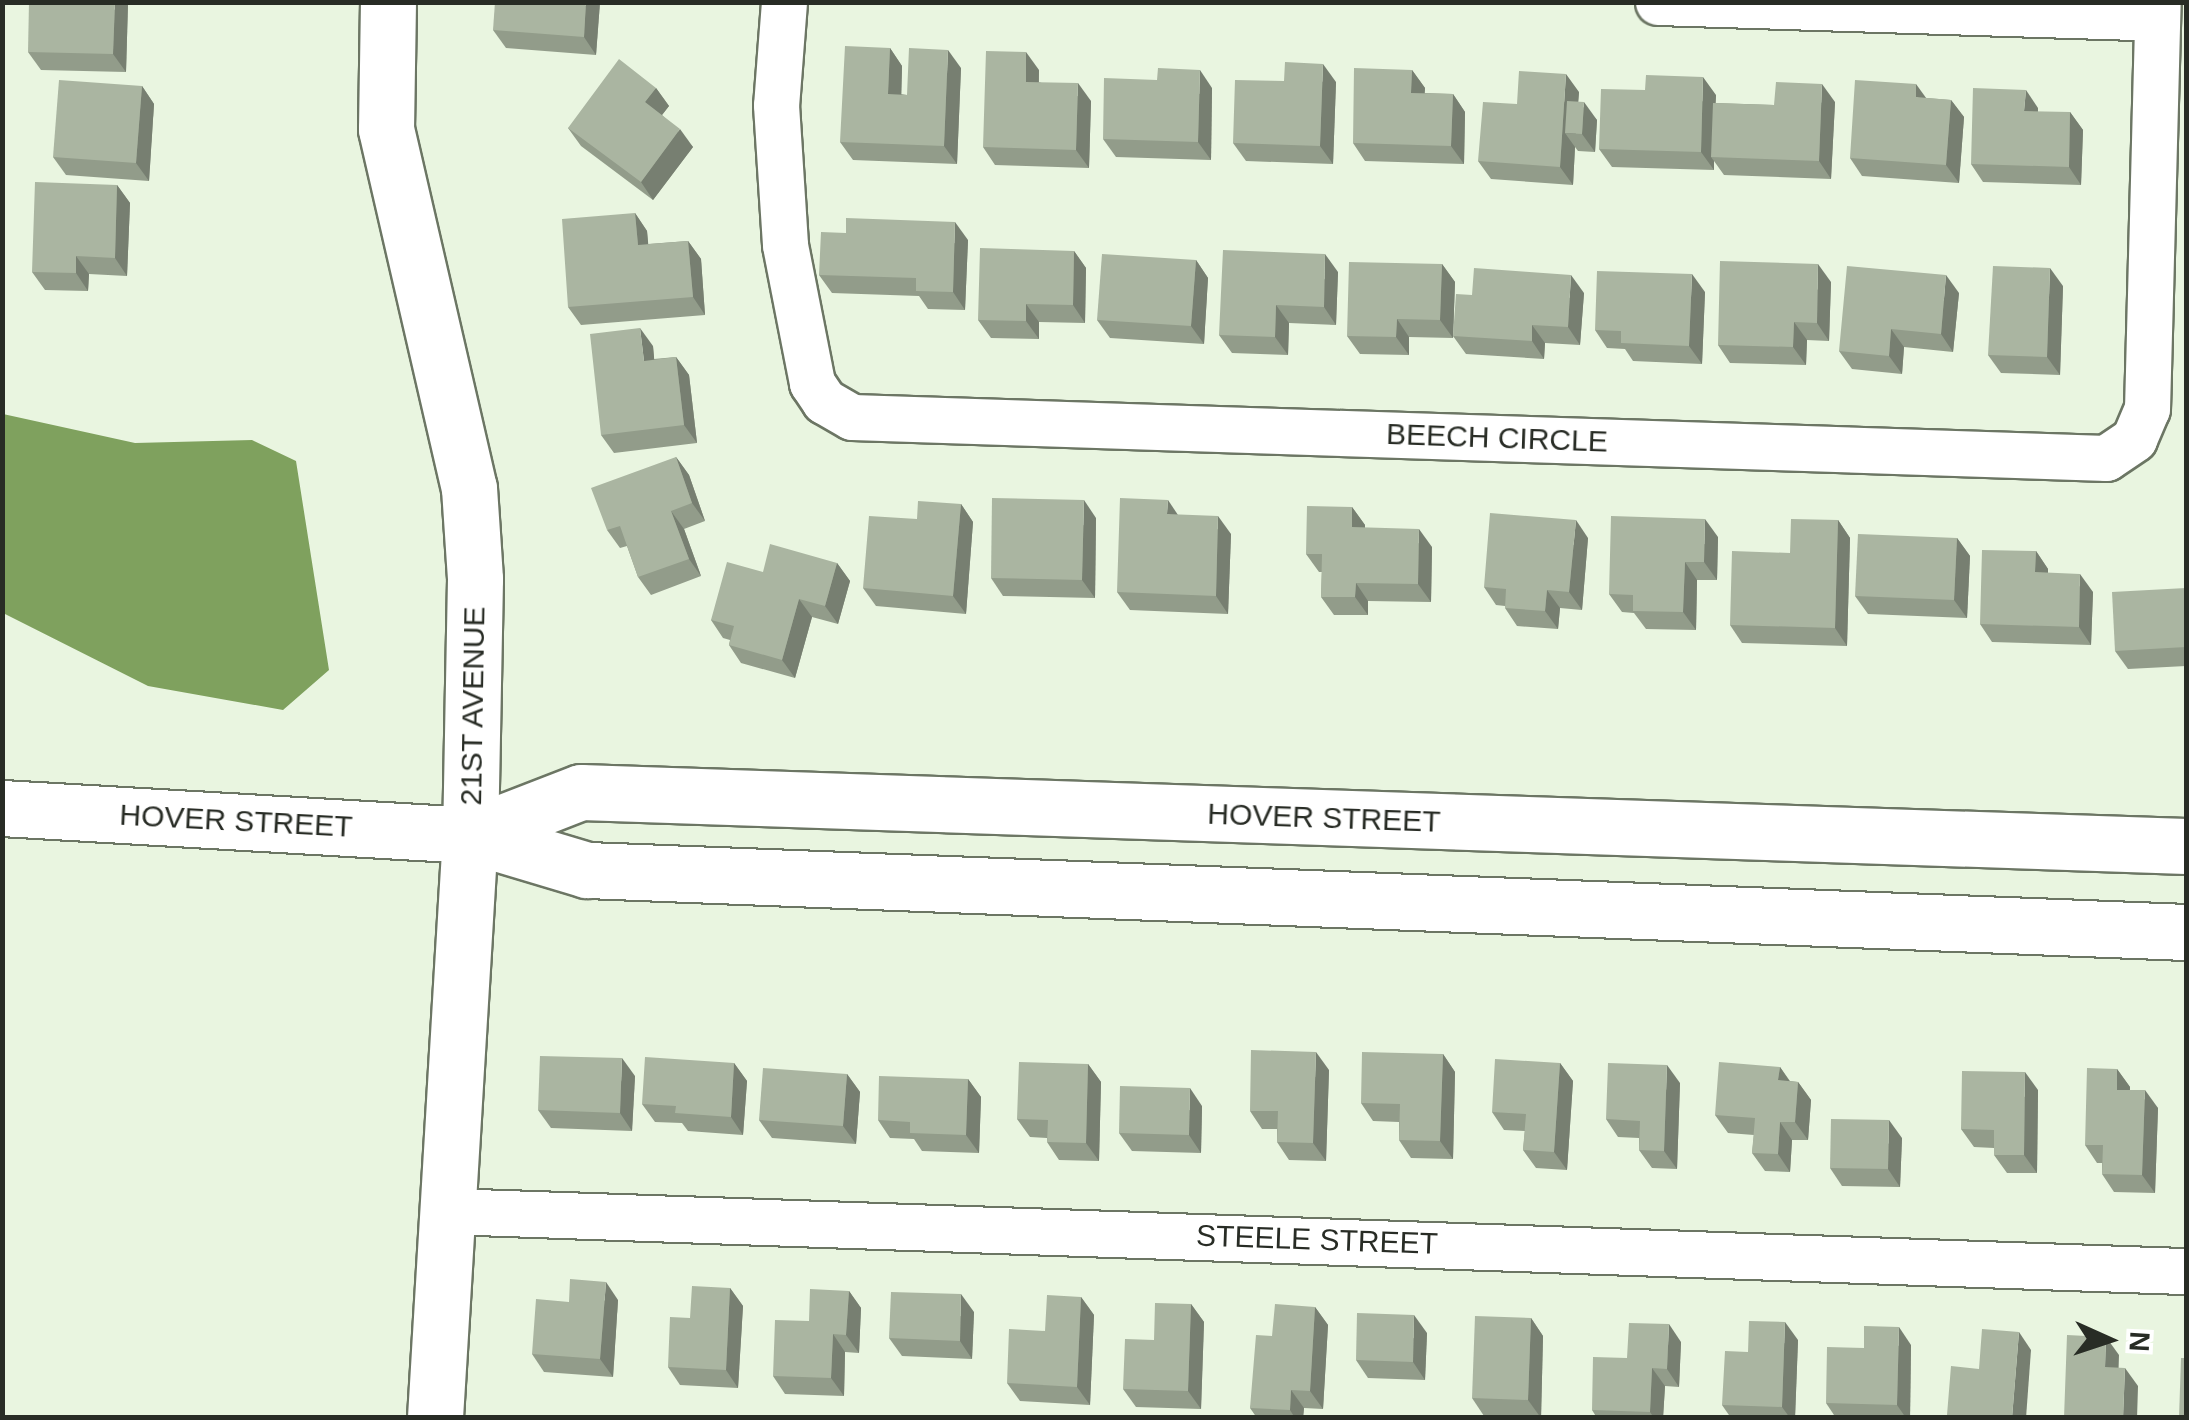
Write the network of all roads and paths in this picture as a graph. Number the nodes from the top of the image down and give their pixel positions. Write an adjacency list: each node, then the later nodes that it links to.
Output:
1 (388, 2): 6 (main road, 21ST AVENUE)
2 (784, 2): 4 (street, BEECH CIRCLE)
3 (1658, 2): 4 (street)
4 (2158, 10)
5 (2, 808): 6 (main road, HOVER STREET)
6 (470, 834): 7 (main road, HOVER STREET); 8 (main road, HOVER STREET); 9 (main road, 21ST AVENUE)
7 (2186, 846)
8 (2186, 932)
9 (448, 1210): 10 (street, STEELE STREET); 11 (main road, 21ST AVENUE)
10 (2186, 1271)
11 (435, 1418)

